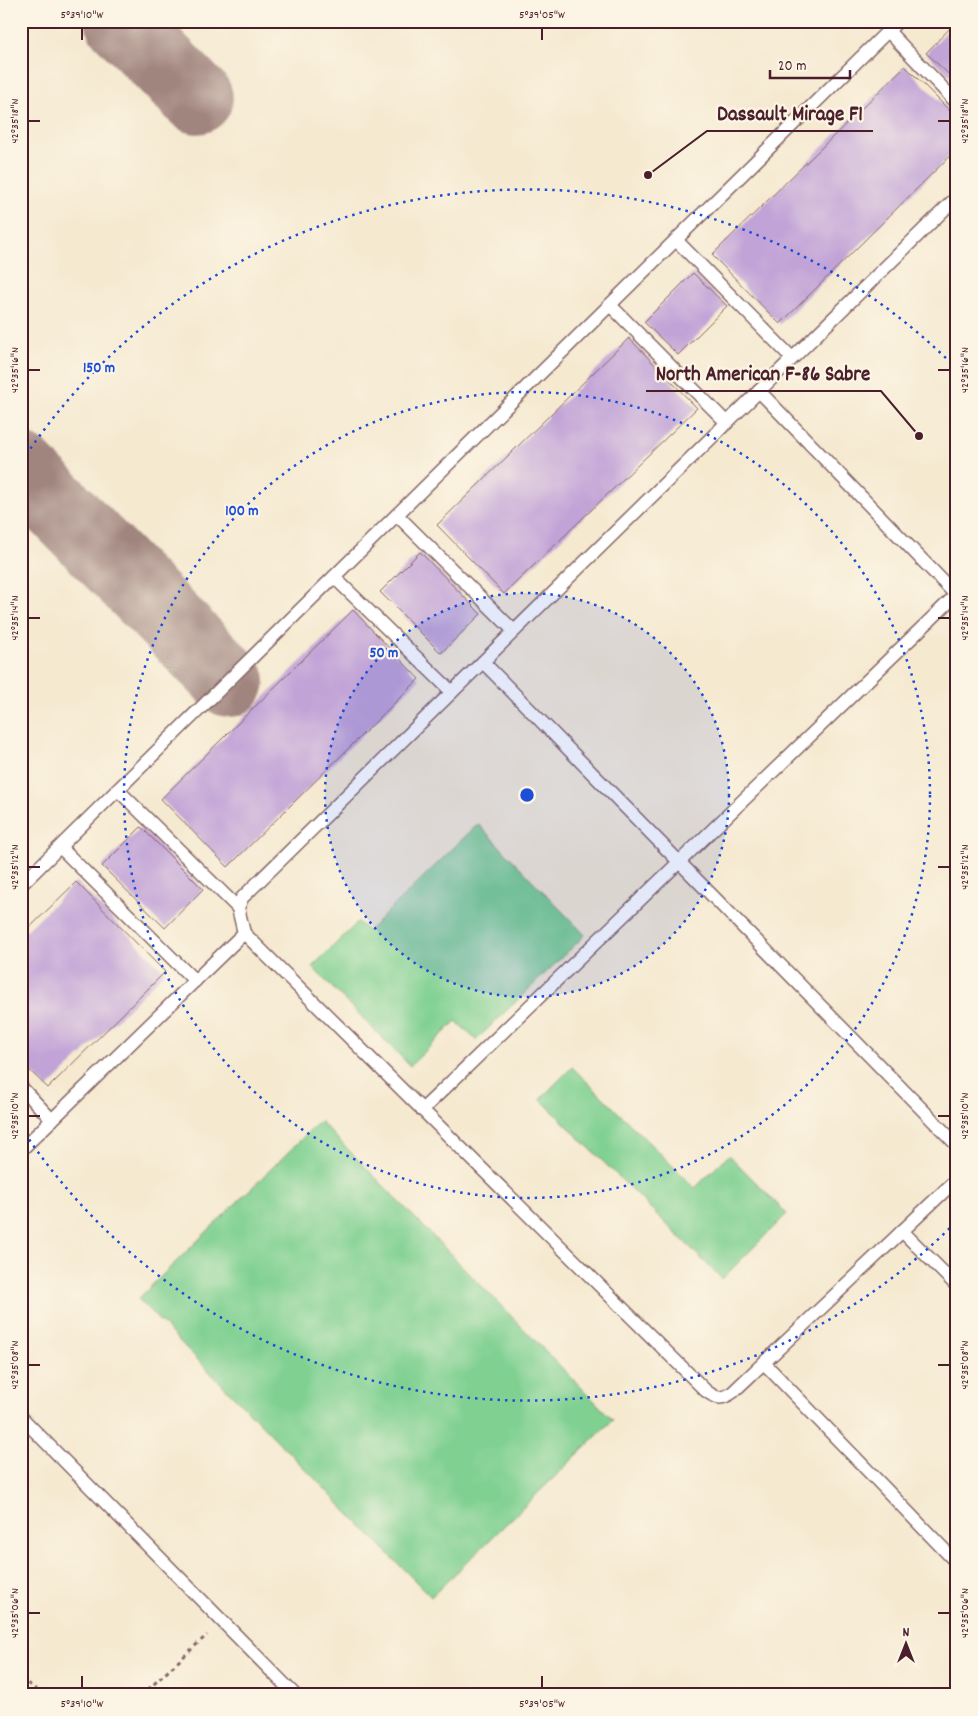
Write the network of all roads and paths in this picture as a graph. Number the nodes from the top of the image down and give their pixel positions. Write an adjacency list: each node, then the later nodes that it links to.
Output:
1 (898, 21): 2 (lane)
2 (888, 31): 3 (lane); 5 (lane)
3 (957, 102)
4 (956, 198): 7 (lane)
5 (676, 240): 6 (lane); 7 (lane)
6 (610, 305): 9 (lane); 10 (lane)
7 (792, 358): 8 (lane)
8 (759, 391): 9 (lane); 12 (lane)
9 (727, 423): 13 (lane)
10 (397, 515): 11 (lane); 13 (lane)
11 (334, 577): 15 (lane); 16 (lane)
12 (956, 595): 18 (lane)
13 (514, 631): 14 (lane)
14 (483, 662): 15 (lane); 18 (lane)
15 (452, 692): 20 (lane)
16 (118, 790): 17 (lane); 20 (lane)
17 (60, 847): 19 (lane); 22 (lane)
18 (680, 862): 24 (lane); 26 (lane)
19 (21, 884)
20 (238, 908): 21 (lane)
21 (244, 933): 22 (lane); 24 (lane)
22 (194, 981): 25 (lane)
23 (21, 1087): 25 (lane)
24 (422, 1110): 31 (lane)
25 (52, 1120): 27 (lane)
26 (957, 1145)
27 (21, 1150)
28 (957, 1179): 29 (lane)
29 (902, 1231): 30 (lane); 31 (lane)
30 (957, 1286)
31 (764, 1363): 33 (lane)
32 (21, 1417): 34 (lane)
33 (957, 1563)
34 (223, 1622): 37 (path); 38 (lane)
35 (21, 1679): 36 (path)
36 (44, 1695)
37 (142, 1695)
38 (295, 1695)

